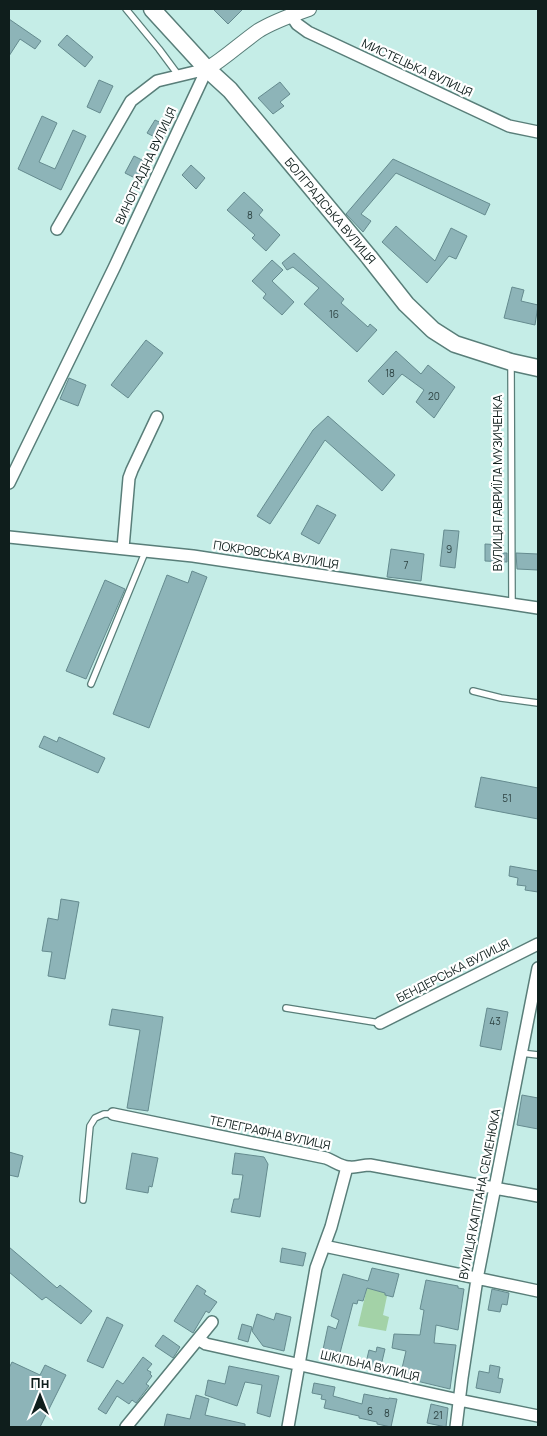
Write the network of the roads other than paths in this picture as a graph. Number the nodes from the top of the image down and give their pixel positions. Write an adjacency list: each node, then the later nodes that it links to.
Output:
1 (126, 9): 6 (lane)
2 (309, 9): 4 (street)
3 (156, 11): 5 (main road, БОЛГРАДСЬКА ВУЛИЦЯ)
4 (291, 12): 5 (street); 7 (street, МИСТЕЦЬКА ВУЛИЦЯ)
5 (207, 69): 6 (street); 9 (main road, БОЛГРАДСЬКА ВУЛИЦЯ); 12 (street, ВИНОГРАДНА ВУЛИЦЯ)
6 (179, 76): 8 (street)
7 (538, 132)
8 (57, 229)
9 (511, 362): 10 (main road, БОЛГРАДСЬКА ВУЛИЦЯ); 16 (lane, ВУЛИЦЯ ГАВРИЇЛА МУЗИЧЕНКА)
10 (538, 368)
11 (157, 417): 14 (street)
12 (9, 483)
13 (9, 537): 14 (street, ПОКРОВСЬКА ВУЛИЦЯ)
14 (123, 548): 15 (street, ПОКРОВСЬКА ВУЛИЦЯ)
15 (146, 550): 16 (street, ПОКРОВСЬКА ВУЛИЦЯ); 18 (lane)
16 (512, 604): 17 (street, ПОКРОВСЬКА ВУЛИЦЯ)
17 (538, 608)
18 (91, 684)
19 (473, 691): 20 (lane)
20 (538, 703)
21 (538, 944): 24 (street, БЕНДЕРСЬКА ВУЛИЦЯ)
22 (538, 968): 25 (street, ВУЛИЦЯ КАПІТАНА СЕМЕНЮКА)
23 (286, 1008): 24 (lane)
24 (380, 1024)
25 (522, 1053): 26 (lane); 29 (street, ВУЛИЦЯ КАПІТАНА СЕМЕНЮКА)
26 (538, 1055)
27 (113, 1114): 28 (street, ТЕЛЕГРАФНА ВУЛИЦЯ); 31 (lane)
28 (347, 1167): 29 (street, ТЕЛЕГРАФНА ВУЛИЦЯ); 32 (street)
29 (496, 1187): 30 (street, ТЕЛЕГРАФНА ВУЛИЦЯ); 33 (street, ВУЛИЦЯ КАПІТАНА СЕМЕНЮКА)
30 (538, 1196)
31 (84, 1200)
32 (324, 1246): 33 (street); 37 (street)
33 (477, 1279): 34 (street); 38 (street, ВУЛИЦЯ КАПІТАНА СЕМЕНЮКА)
34 (538, 1291)
35 (212, 1322): 36 (street)
36 (198, 1339): 37 (street, ШКІЛЬНА ВУЛИЦЯ); 40 (street)
37 (299, 1365): 38 (street, ШКІЛЬНА ВУЛИЦЯ); 41 (street)
38 (459, 1400): 39 (street, ШКІЛЬНА ВУЛИЦЯ); 42 (street, ВУЛИЦЯ КАПІТАНА СЕМЕНЮКА)
39 (538, 1416)
40 (126, 1427)
41 (288, 1427)
42 (456, 1427)

